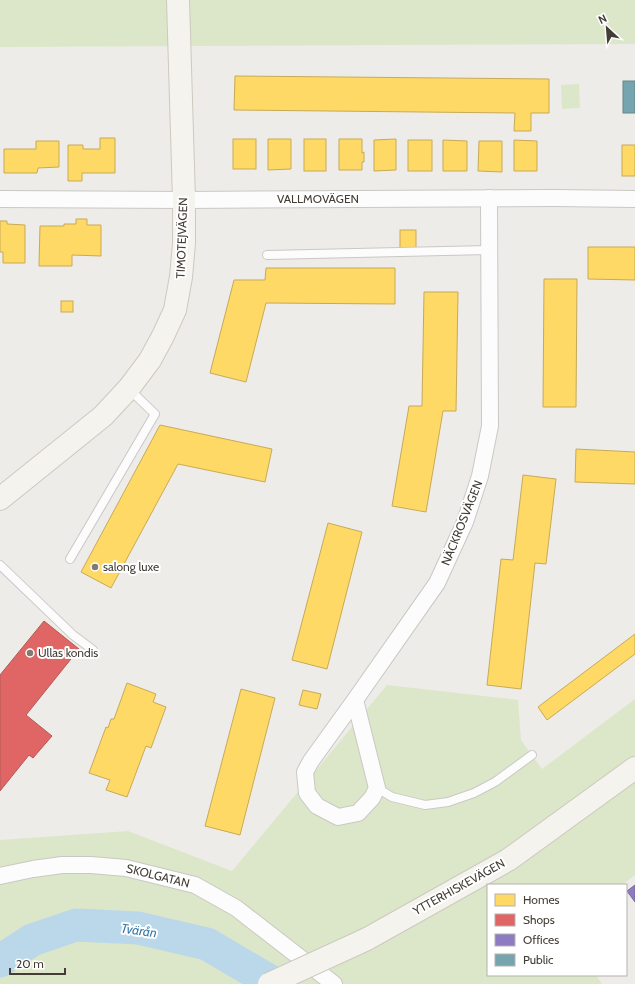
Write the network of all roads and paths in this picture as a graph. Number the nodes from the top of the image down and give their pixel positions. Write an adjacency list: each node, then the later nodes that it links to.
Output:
1 (178, 0): 5 (street, TIMOTEJVÄGEN)
2 (489, 198): 4 (street, VALLMOVÄGEN); 5 (street, VALLMOVÄGEN); 6 (street, NÄCKROSVÄGEN)
3 (0, 199): 5 (street, VALLMOVÄGEN)
4 (635, 199)
5 (184, 200): 8 (street, TIMOTEJVÄGEN)
6 (489, 250): 7 (lane); 13 (street, NÄCKROSVÄGEN)
7 (267, 255)
8 (129, 388): 9 (street, TIMOTEJVÄGEN); 10 (lane)
9 (0, 499)
10 (70, 559)
11 (0, 565): 12 (lane)
12 (93, 650)
13 (355, 700): 16 (street); 16 (street, NÄCKROSVÄGEN)
14 (532, 755): 16 (lane)
15 (635, 768): 18 (street, YTTERHISKEVÄGEN, bridge)
16 (377, 788)
17 (0, 876): 19 (street, SKOLGATAN)
18 (269, 984)
19 (334, 984)

